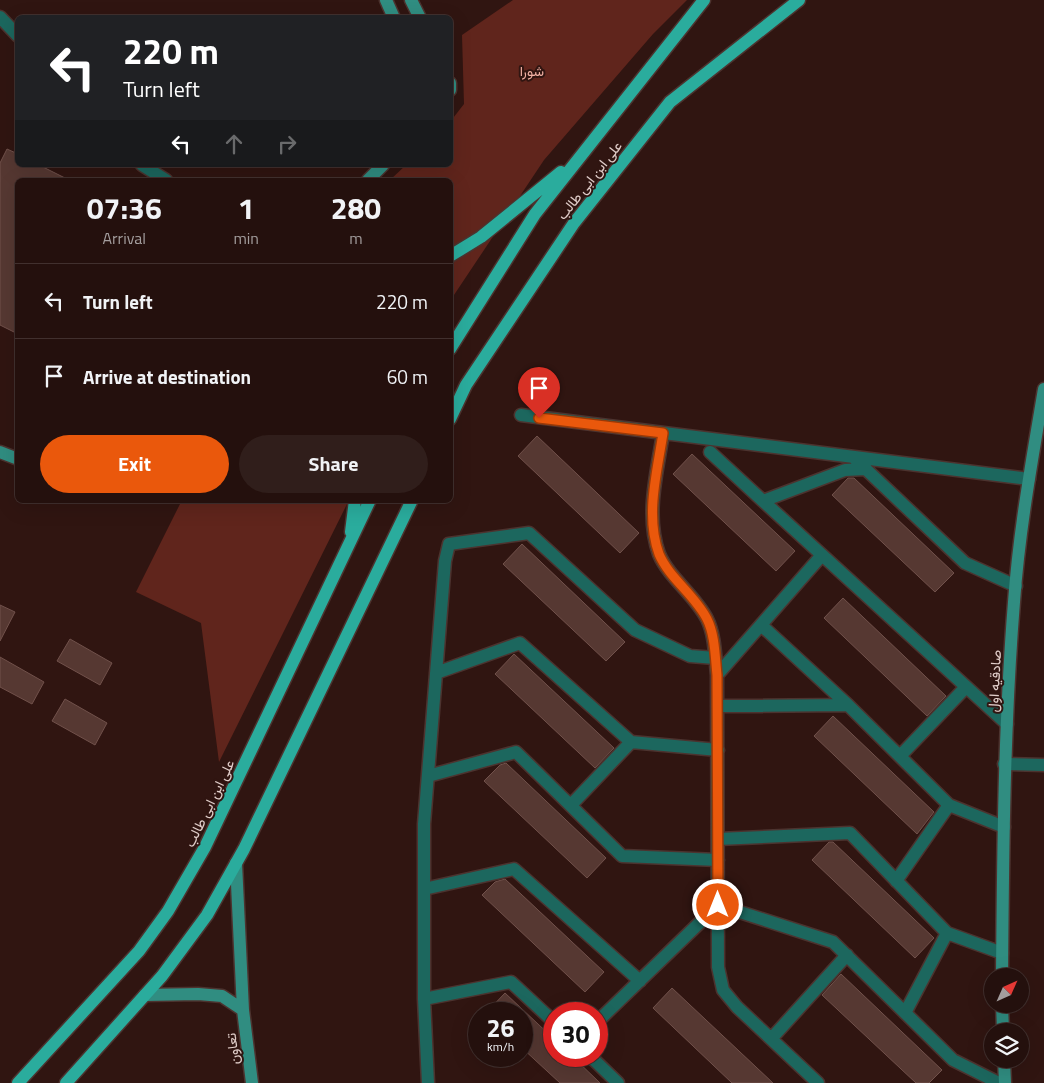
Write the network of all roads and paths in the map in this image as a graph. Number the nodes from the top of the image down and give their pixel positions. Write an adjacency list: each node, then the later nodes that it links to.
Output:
1 (386, 0): 6 (street)
2 (411, 0): 7 (street)
3 (704, 0): 11 (main road, علی ابن ابی طالب)
4 (782, 0): 9 (main road)
5 (799, 0): 9 (main road, علی ابن ابی طالب)
6 (393, 15)
7 (418, 15)
8 (0, 17): 10 (street)
9 (766, 27): 19 (main road, علی ابن ابی طالب)
10 (15, 33)
11 (578, 158): 16 (main road); 17 (main road, علی ابن ابی طالب)
12 (145, 167): 14 (street)
13 (381, 167): 15 (street)
14 (163, 178)
15 (370, 178)
16 (453, 254)
17 (453, 344)
18 (1044, 389): 22 (street, صادقیه اول)
19 (453, 413)
20 (521, 415): 21 (street)
21 (663, 433): 25 (street); 37 (street)
22 (1039, 445): 28 (street, صادقیه اول)
23 (0, 452): 26 (street)
24 (710, 452): 29 (street)
25 (853, 457): 27 (street); 28 (street)
26 (15, 458)
27 (866, 469): 29 (street); 35 (street)
28 (1029, 479): 35 (street, صادقیه اول)
29 (764, 502): 34 (street)
30 (355, 503): 33 (main road)
31 (369, 503): 33 (main road, علی ابن ابی طالب)
32 (411, 503): 55 (main road)
33 (350, 544): 73 (main road, علی ابن ابی طالب)
34 (822, 555): 36 (street); 40 (street)
35 (1016, 586): 43 (street, صادقیه اول)
36 (761, 625): 39 (street); 42 (street)
37 (715, 658): 38 (street); 39 (street)
38 (436, 673): 44 (street); 49 (street)
39 (717, 675): 41 (street)
40 (966, 686): 43 (street); 46 (street)
41 (717, 706): 42 (street); 45 (street)
42 (848, 706): 46 (street)
43 (1007, 724): 47 (street, صادقیه اول)
44 (630, 742): 45 (street); 50 (street)
45 (718, 750): 53 (street)
46 (900, 756): 51 (street)
47 (1004, 764): 48 (street); 52 (street, صادقیه اول)
48 (1044, 765)
49 (428, 776): 50 (street); 57 (street)
50 (570, 805): 54 (street)
51 (949, 805): 52 (street); 56 (street)
52 (1004, 827): 60 (street, صادقیه اول)
53 (718, 839): 54 (street); 56 (street)
54 (718, 860): 58 (street)
55 (236, 863): 64 (main road); 66 (street, تعاون)
56 (896, 881): 59 (street)
57 (424, 889): 63 (street); 65 (street)
58 (718, 905): 61 (street); 63 (street); 70 (street)
59 (947, 934): 60 (street); 69 (street)
60 (1002, 953): 62 (street, صادقیه اول)
61 (847, 955): 69 (street); 70 (street)
62 (1002, 968)
63 (640, 981): 68 (street)
64 (146, 995): 66 (street); 74 (main road)
65 (424, 999): 67 (street); 76 (street)
66 (243, 1010): 75 (street, تعاون)
67 (543, 1012)
68 (608, 1012)
69 (906, 1014): 79 (street)
70 (771, 1038): 78 (street)
71 (601, 1067): 77 (street)
72 (1004, 1068): 80 (street)
73 (18, 1083)
74 (66, 1083)
75 (252, 1083)
76 (428, 1083)
77 (618, 1083)
78 (818, 1083)
79 (999, 1083)
80 (1005, 1083)

